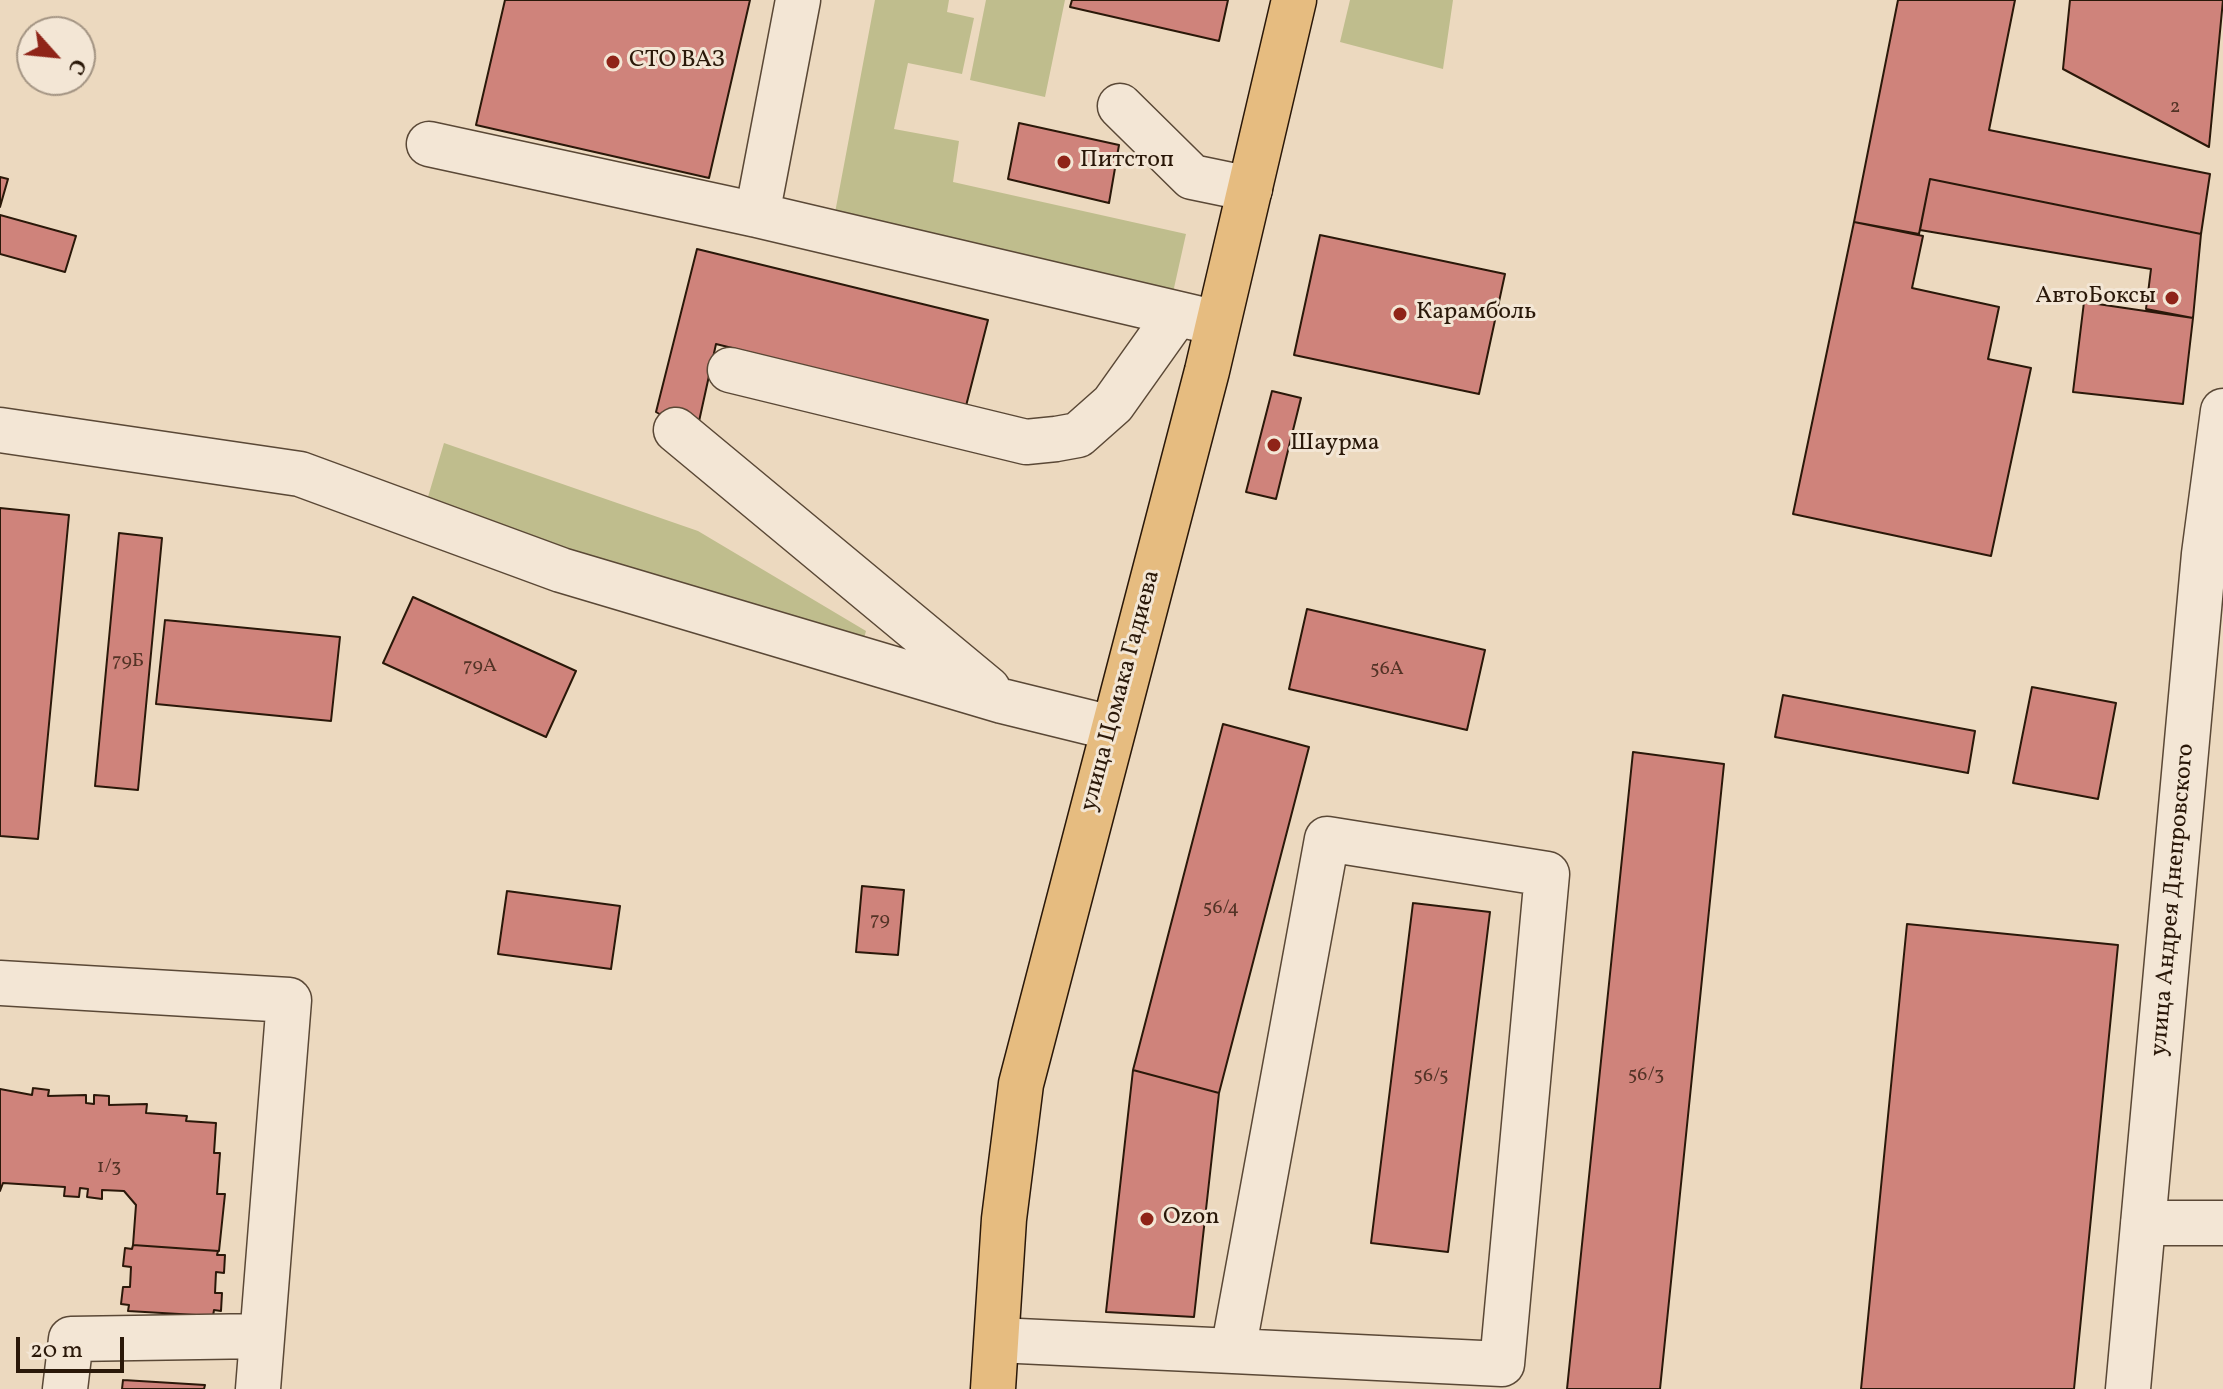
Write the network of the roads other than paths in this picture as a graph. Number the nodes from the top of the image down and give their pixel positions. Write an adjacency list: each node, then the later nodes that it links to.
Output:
1 (798, 0): 6 (street)
2 (1294, 0): 5 (main road, улица Цомака Гадиева)
3 (1120, 106): 5 (street)
4 (429, 144): 6 (street)
5 (1250, 189): 7 (main road, улица Цомака Гадиева)
6 (757, 215): 7 (street)
7 (1197, 319): 8 (street); 14 (main road, улица Цомака Гадиева)
8 (730, 370)
9 (2223, 411): 12 (street, улица Андрея Днепровского)
10 (0, 430): 13 (street)
11 (676, 430): 13 (street)
12 (2214, 554): 16 (street, улица Андрея Днепровского)
13 (1002, 701): 14 (street)
14 (1112, 728): 19 (main road, улица Цомака Гадиева)
15 (0, 983): 18 (street)
16 (2143, 1223): 17 (street); 24 (street, улица Андрея Днепровского)
17 (2223, 1223)
18 (262, 1336): 21 (street); 22 (street)
19 (997, 1340): 20 (street); 23 (main road, улица Цомака Гадиева)
20 (1233, 1351): 20 (street)
21 (65, 1389)
22 (258, 1389)
23 (993, 1389)
24 (2128, 1389)

